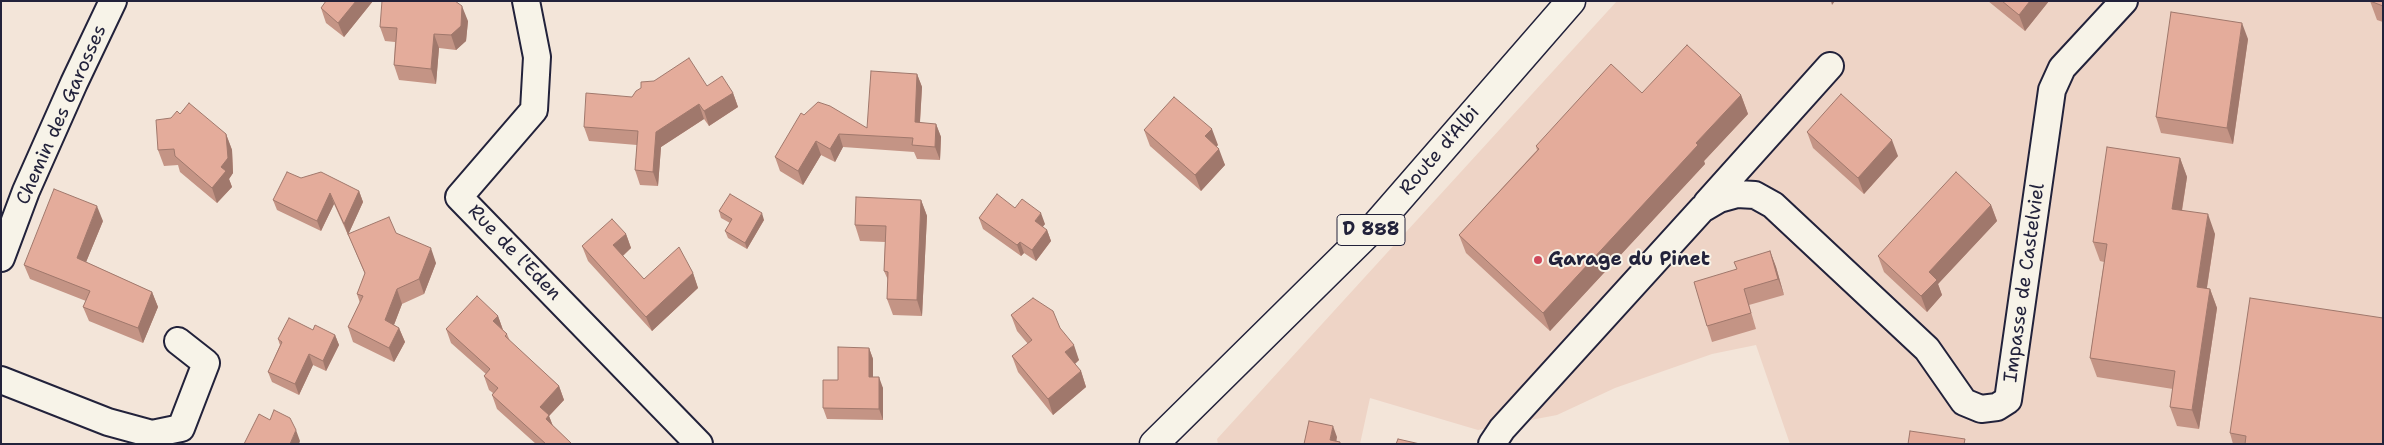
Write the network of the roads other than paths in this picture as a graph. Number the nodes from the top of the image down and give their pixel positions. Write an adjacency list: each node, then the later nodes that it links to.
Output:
1 (114, 1): 7 (street, Chemin des Garosses)
2 (1571, 1): 11 (main road, Route d'Albi / D 888)
3 (2124, 1): 6 (street, Impasse de Castelviel)
4 (522, 4): 10 (street, Rue de l'Eden)
5 (1830, 66): 6 (street, Impasse de Castelviel)
6 (1702, 209): 12 (street, Impasse de Castelviel)
7 (1, 258)
8 (178, 341): 9 (street)
9 (1, 380)
10 (698, 444)
11 (1154, 444)
12 (1492, 444)

